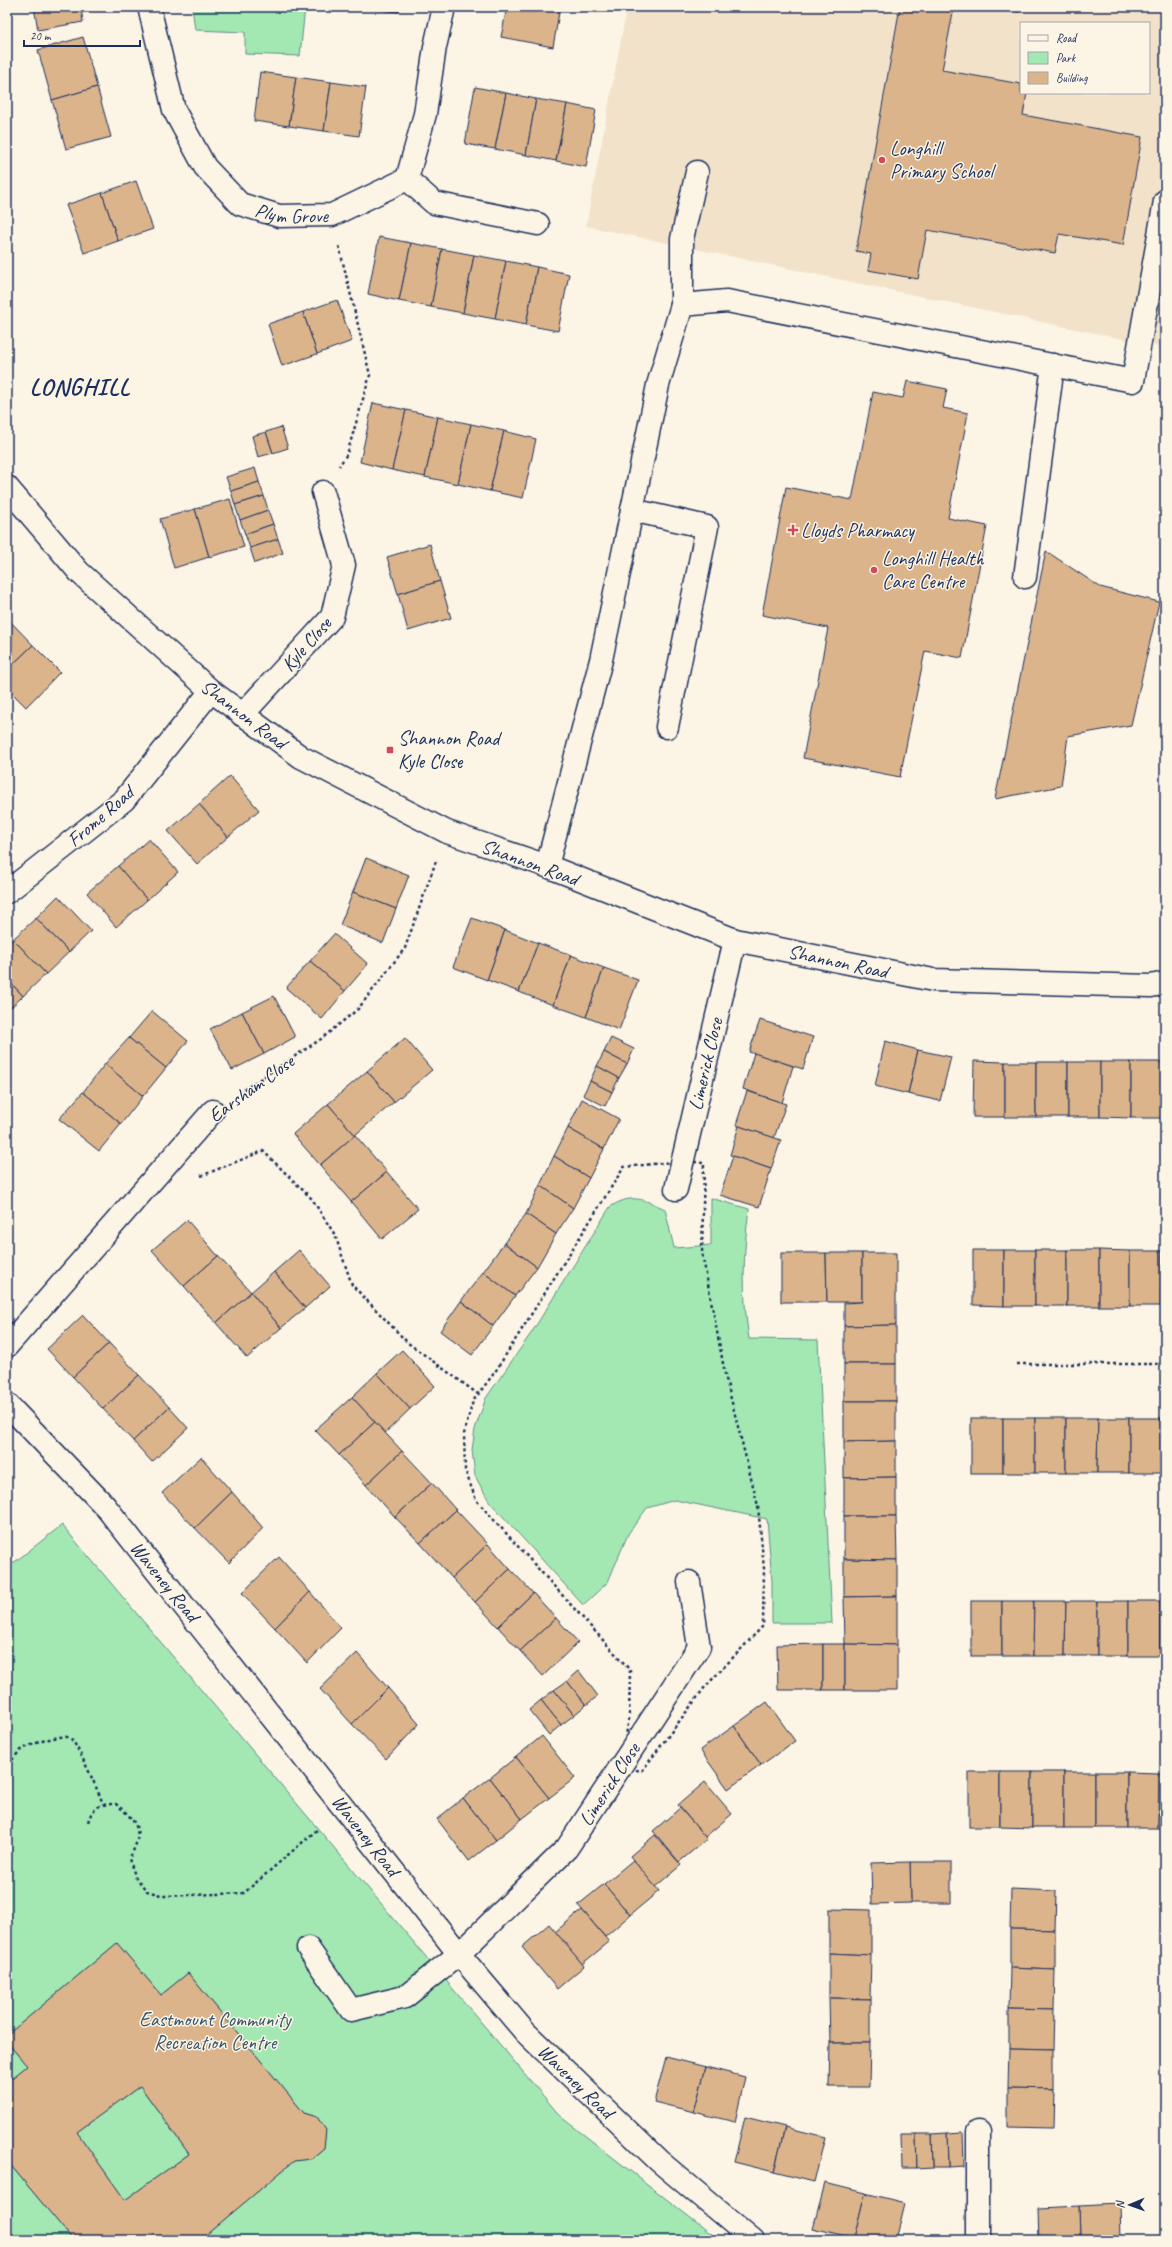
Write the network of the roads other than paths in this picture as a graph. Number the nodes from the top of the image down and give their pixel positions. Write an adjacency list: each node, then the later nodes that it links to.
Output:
1 (149, 7): 4 (street, Plym Grove)
2 (444, 7): 4 (street)
3 (697, 172): 7 (street)
4 (407, 179): 6 (street)
5 (1165, 201): 8 (street)
6 (538, 224)
7 (682, 305): 8 (street); 11 (street)
8 (1054, 366): 12 (street)
9 (7, 487): 13 (street, Shannon Road)
10 (323, 492): 14 (street, Kyle Close)
11 (632, 510): 15 (street); 16 (street)
12 (1025, 577)
13 (211, 691): 14 (street, Shannon Road); 17 (street, Frome Road)
14 (242, 715): 16 (street, Shannon Road)
15 (667, 727)
16 (547, 866): 18 (street, Shannon Road)
17 (7, 892)
18 (735, 940): 19 (street, Shannon Road); 21 (street, Limerick Close)
19 (1165, 983)
20 (213, 1111): 22 (street, Earsham Close)
21 (676, 1189)
22 (7, 1346)
23 (7, 1404): 26 (street, Waveney Road)
24 (689, 1582): 26 (street, Limerick Close)
25 (308, 1948): 26 (street, Limerick Close)
26 (458, 1954): 28 (street, Waveney Road)
27 (978, 2132): 29 (street)
28 (752, 2240)
29 (978, 2240)

